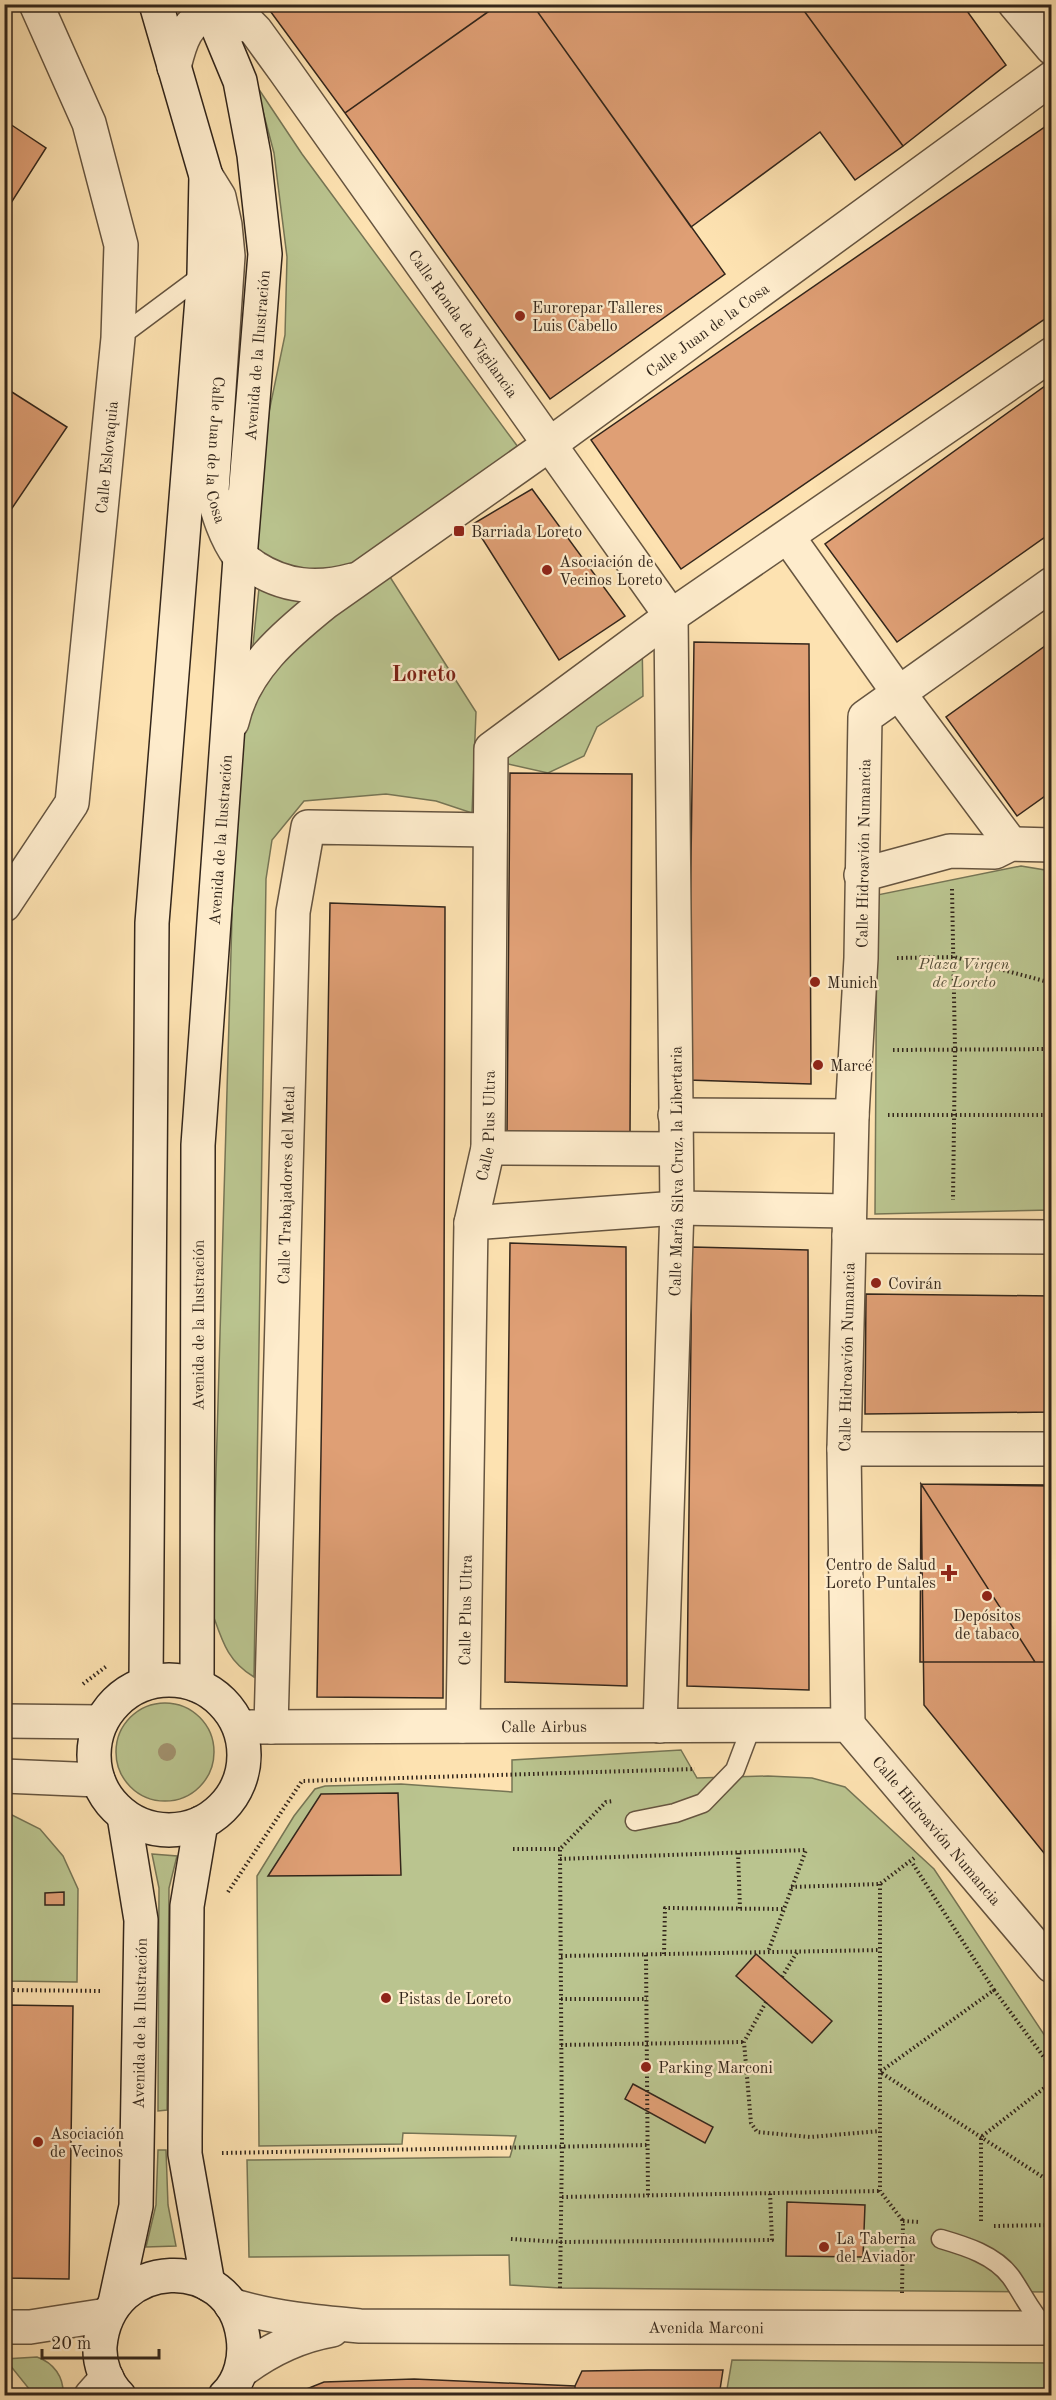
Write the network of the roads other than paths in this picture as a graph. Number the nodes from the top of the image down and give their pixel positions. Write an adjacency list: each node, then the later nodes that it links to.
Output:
1 (36, 4): 10 (street, Calle Eslovaquia)
2 (156, 4): 6 (street)
3 (1015, 4): 5 (street)
4 (217, 8): 6 (street); 12 (street, Calle Ronda de Vigilancia); 14 (street, Avenida de la Ilustración)
5 (1052, 48)
6 (174, 67): 8 (street)
7 (1052, 78): 12 (street, Calle Juan de la Cosa)
8 (206, 176): 9 (street); 14 (street, Calle Juan de la Cosa)
9 (204, 274): 10 (lane); 35 (street)
10 (118, 338): 24 (street, Calle Eslovaquia)
11 (1052, 354): 13 (street)
12 (550, 444): 15 (street, Calle Juan de la Cosa); 17 (street, Calle Ronda de Vigilancia)
13 (788, 537): 17 (street); 18 (street)
14 (240, 558): 15 (street, Calle Juan de la Cosa); 19 (street, Avenida de la Ilustración)
15 (360, 578): 19 (street, Calle Juan de la Cosa)
16 (1052, 584): 18 (street)
17 (671, 616): 20 (street, Calle Plus Ultra); 25 (street, Calle María Silva Cruz, la Libertaria)
18 (898, 692): 21 (street); 23 (street, Calle Hidroavión Numancia)
19 (227, 745): 36 (street, Avenida de la Ilustración)
20 (490, 830): 27 (street, Calle Plus Ultra); 43 (street, Calle Trabajadores del Metal)
21 (1011, 844): 22 (street); 23 (street)
22 (1052, 845)
23 (861, 875): 26 (street, Calle Hidroavión Numancia)
24 (4, 905)
25 (675, 1115): 26 (street); 28 (street, Calle María Silva Cruz, la Libertaria)
26 (852, 1116): 31 (street, Calle Hidroavión Numancia)
27 (488, 1148): 28 (street); 30 (street, Calle Plus Ultra)
28 (675, 1149): 29 (street, Calle María Silva Cruz, la Libertaria)
29 (677, 1208): 30 (street); 31 (street); 42 (street, Calle María Silva Cruz, la Libertaria)
30 (471, 1223): 41 (street, Calle Plus Ultra)
31 (849, 1223): 32 (street); 33 (street, Calle Hidroavión Numancia)
32 (1050, 1223)
33 (844, 1449): 34 (street); 40 (street, Calle Hidroavión Numancia)
34 (1052, 1449)
35 (146, 1683): 36 (street); 38 (street)
36 (197, 1685): 43 (street)
37 (4, 1721): 38 (street)
38 (101, 1722): 45 (street)
39 (752, 1725): 40 (street, Calle Airbus); 42 (street, Calle Airbus); 47 (lane)
40 (848, 1725): 49 (street, Calle Hidroavión Numancia)
41 (463, 1726): 42 (street, Calle Airbus); 43 (street, Calle Airbus)
42 (660, 1726)
43 (255, 1727): 48 (street)
44 (4, 1776): 45 (street)
45 (98, 1780): 46 (street)
46 (124, 1816): 48 (street); 52 (street, Avenida de la Ilustración)
47 (635, 1821)
48 (201, 1823): 51 (street)
49 (1052, 1966)
50 (940, 2239): 55 (lane)
51 (219, 2294): 52 (street, Avenida Marconi); 53 (street, Avenida Marconi); 57 (street)
52 (111, 2309): 54 (street); 56 (street, Avenida de la Ilustración)
53 (360, 2326): 55 (street, Avenida Marconi); 57 (street, Avenida Marconi)
54 (17, 2327): 56 (street)
55 (1049, 2328)
56 (104, 2381)
57 (233, 2383)

